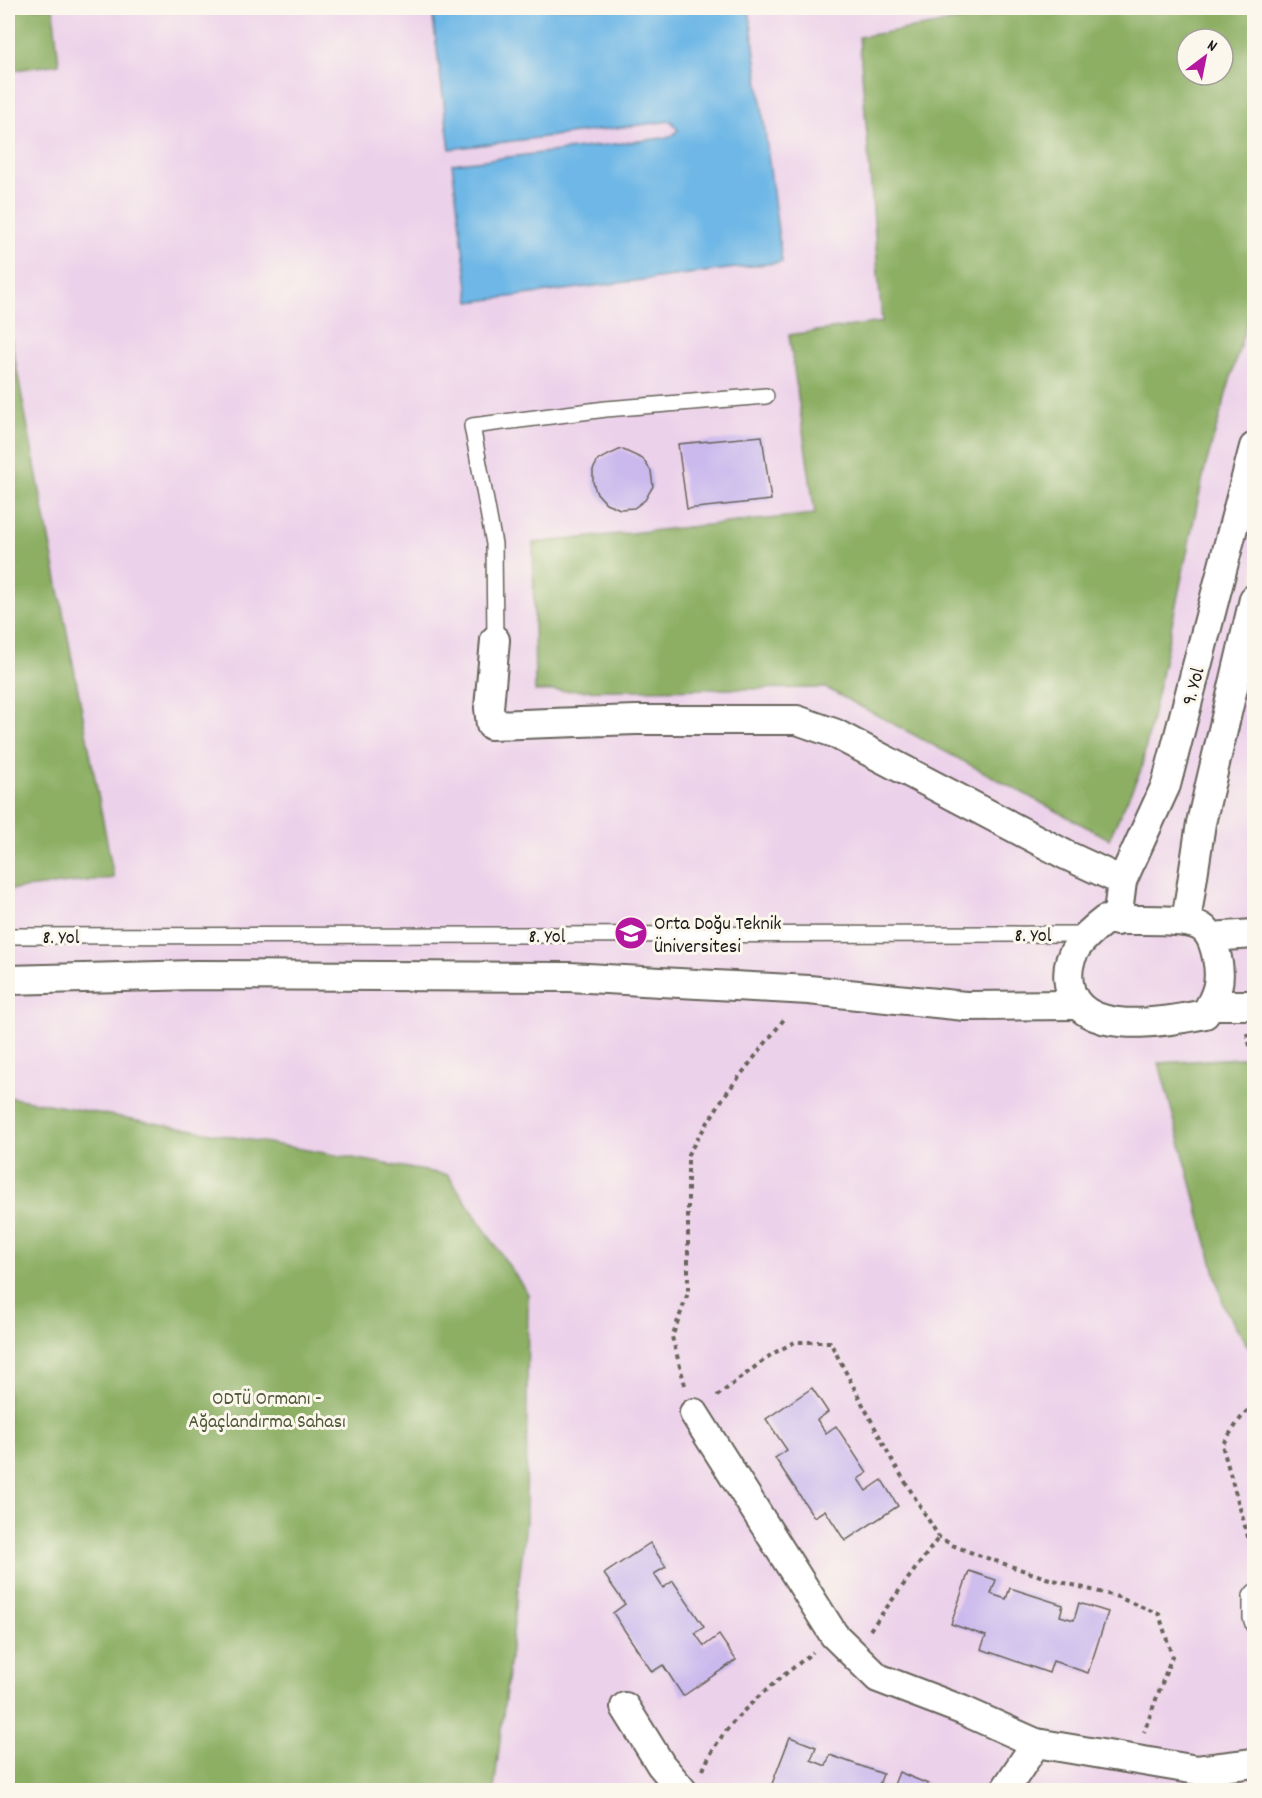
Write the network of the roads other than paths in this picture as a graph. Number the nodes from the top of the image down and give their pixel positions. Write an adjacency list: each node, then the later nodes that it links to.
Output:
1 (766, 396): 5 (lane)
2 (1254, 447): 3 (street, 9. Yol)
3 (1247, 505): 6 (street, 9. Yol)
4 (1254, 599): 8 (street, 9. Yol)
5 (495, 640): 6 (street)
6 (1122, 881): 7 (street, 9. Yol)
7 (1117, 921): 8 (street, 8. Yol); 9 (street, 8. Yol)
8 (1186, 922): 12 (street, 8. Yol)
9 (1087, 934): 11 (lane, 8. Yol); 14 (street, 8. Yol)
10 (1254, 934): 12 (street)
11 (8, 936)
12 (1211, 937): 15 (street)
13 (8, 980): 14 (street)
14 (1077, 1005): 15 (street)
15 (1211, 1005): 16 (street)
16 (1254, 1005)
17 (694, 1413): 21 (street)
18 (1254, 1592): 19 (lane)
19 (1254, 1627)
20 (626, 1707): 23 (street)
21 (1036, 1743): 22 (street); 24 (street)
22 (1254, 1763)
23 (691, 1786)
24 (1005, 1791)

